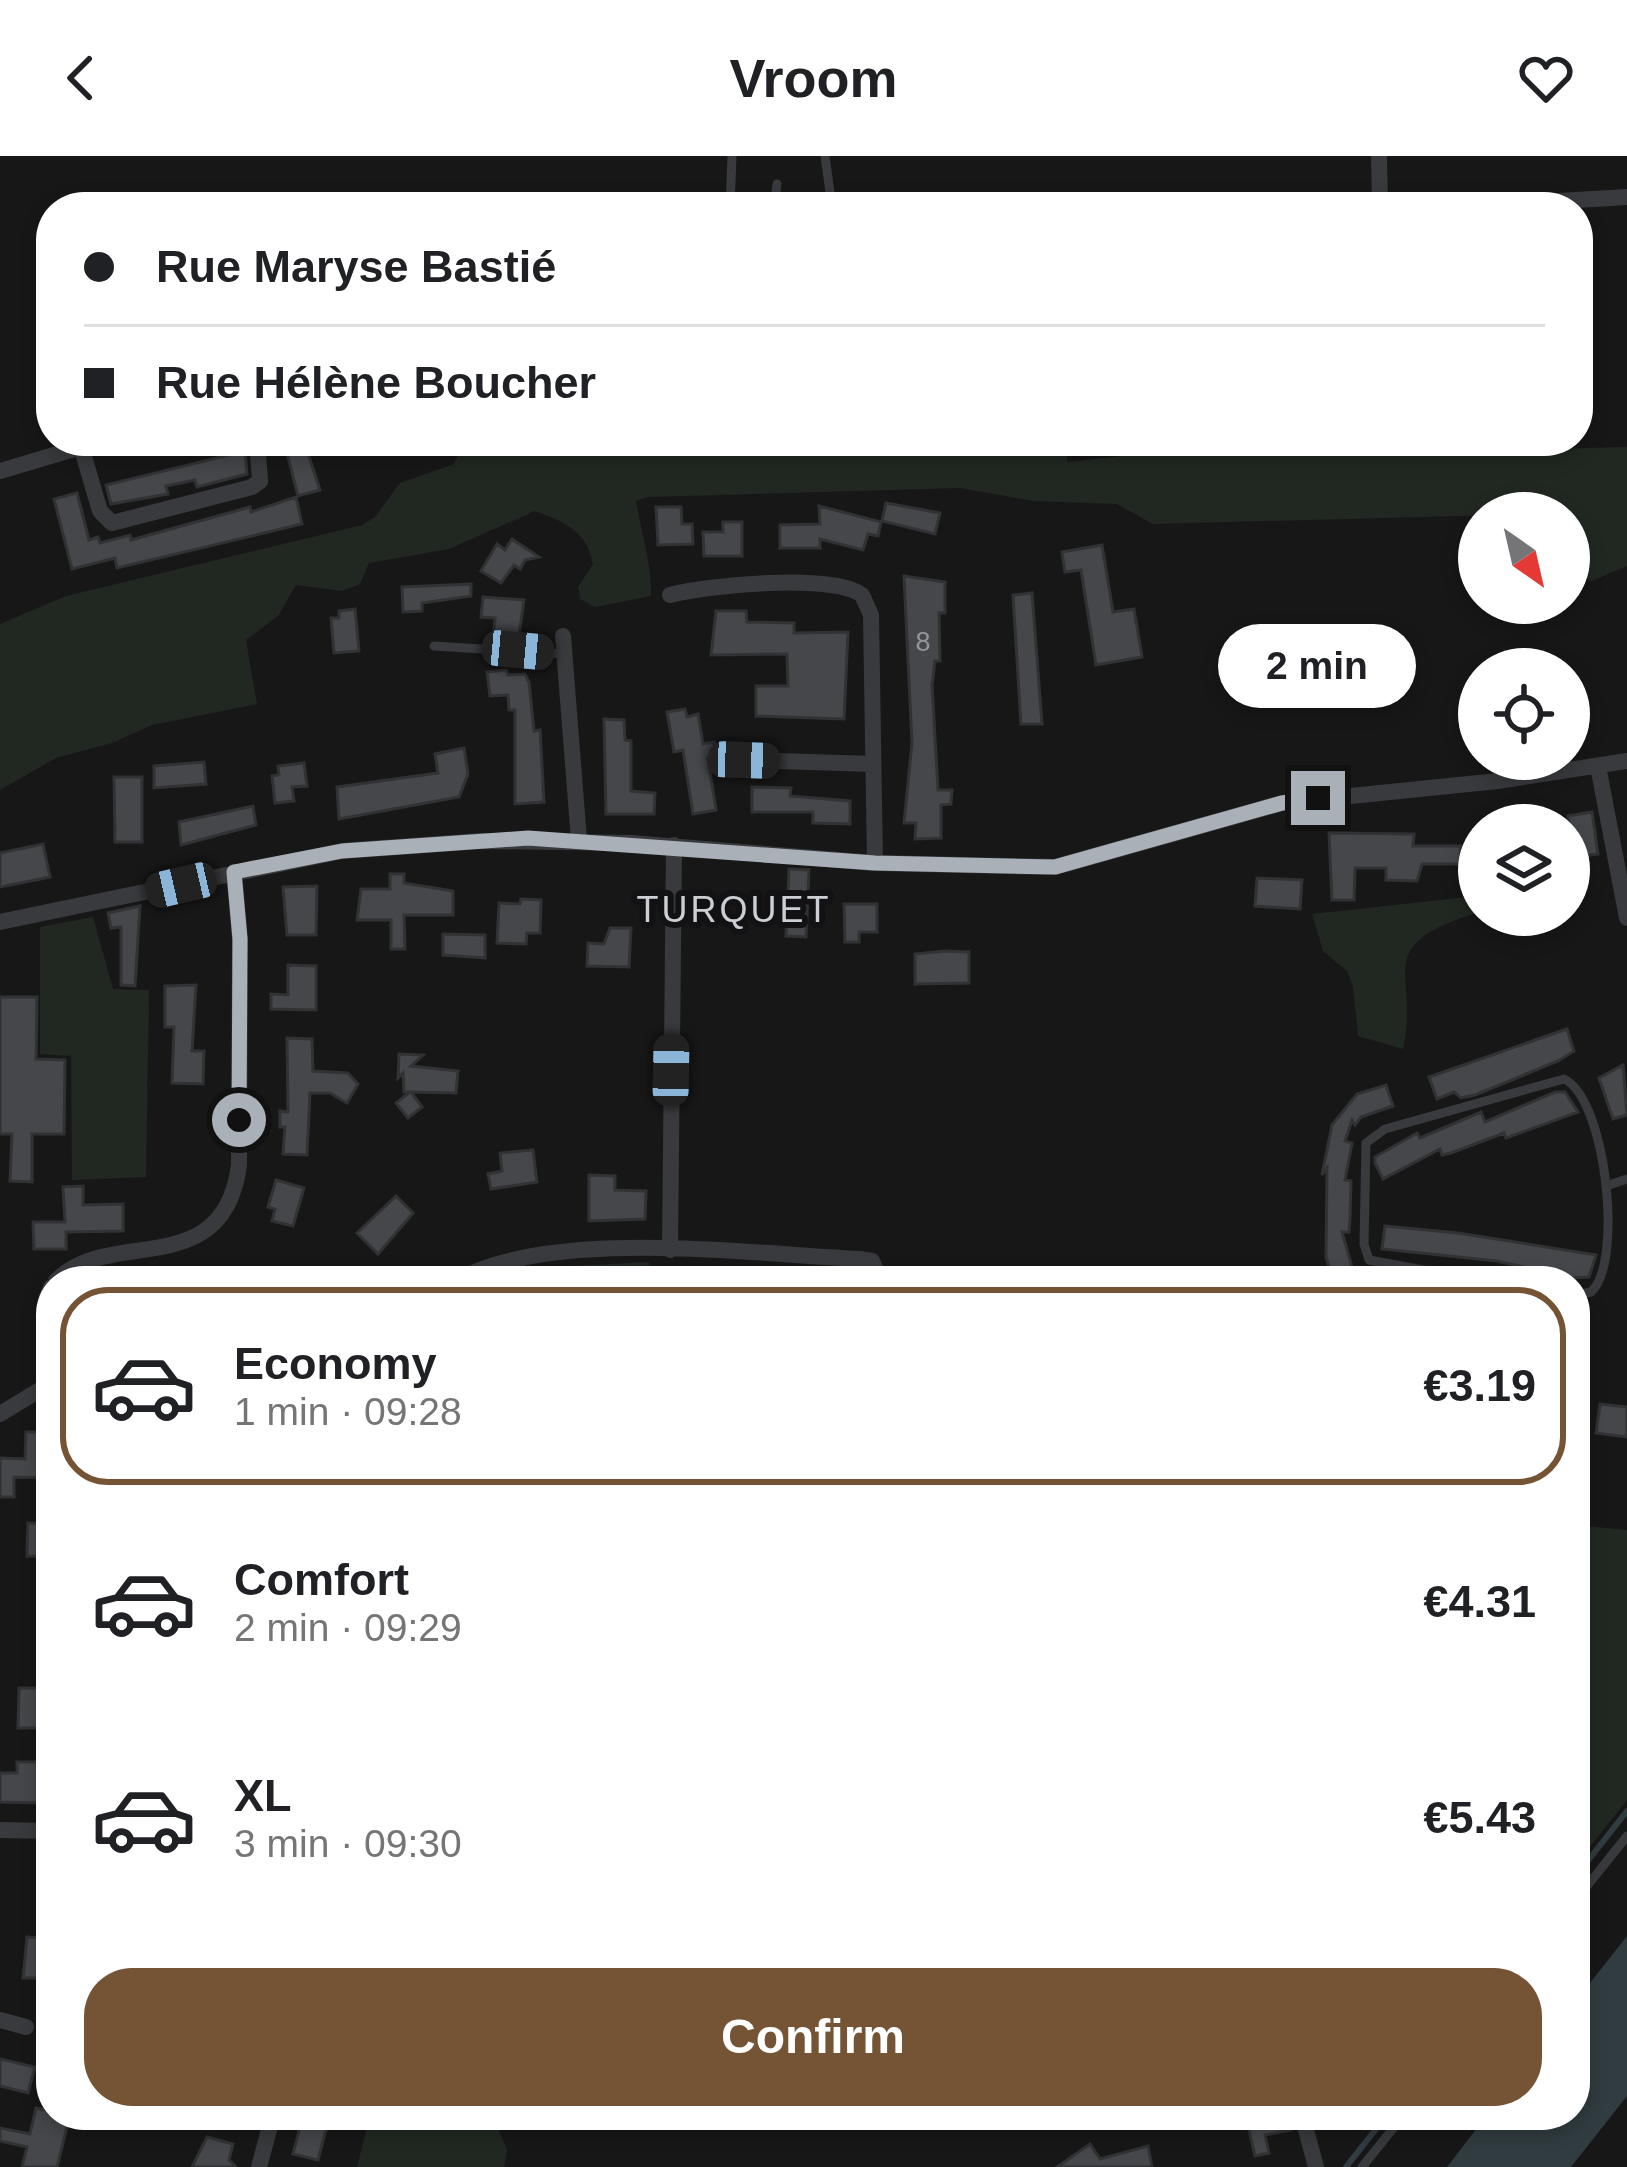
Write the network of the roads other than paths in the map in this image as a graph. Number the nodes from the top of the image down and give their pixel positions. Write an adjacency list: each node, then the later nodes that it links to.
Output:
1 (732, 156): 5 (lane)
2 (826, 156): 7 (lane)
3 (1379, 156): 8 (street)
4 (777, 184): 6 (lane)
5 (731, 192)
6 (776, 192)
7 (830, 192)
8 (1380, 192)
9 (1627, 197): 10 (street)
10 (1593, 199)
11 (49, 456): 14 (street)
12 (84, 456): 13 (street)
13 (258, 456)
14 (0, 471)
15 (670, 595): 20 (street)
16 (564, 645): 17 (lane); 22 (street)
17 (434, 646)
18 (744, 760): 20 (street)
19 (1627, 761): 21 (street)
20 (873, 764): 24 (street)
21 (1598, 766): 24 (street); 26 (street)
22 (579, 840): 23 (street); 25 (street)
23 (674, 845): 24 (street); 30 (street)
24 (875, 863)
25 (234, 872): 27 (street); 31 (street)
26 (1627, 918)
27 (0, 922)
28 (1627, 1178): 29 (lane)
29 (1606, 1186): 34 (lane); 35 (lane)
30 (670, 1250): 32 (street); 33 (street)
31 (79, 1266)
32 (505, 1266)
33 (874, 1266)
34 (1403, 1266)
35 (1590, 1292)
36 (36, 1392): 37 (street)
37 (0, 1414)
38 (0, 1830): 39 (street)
39 (36, 1831)
40 (1627, 1836): 41 (lane)
41 (1590, 1882)
42 (0, 2020): 43 (street)
43 (26, 2027)
44 (269, 2130): 47 (street)
45 (1307, 2130): 48 (street)
46 (1392, 2130): 49 (lane)
47 (260, 2167)
48 (1316, 2167)
49 (1362, 2167)

